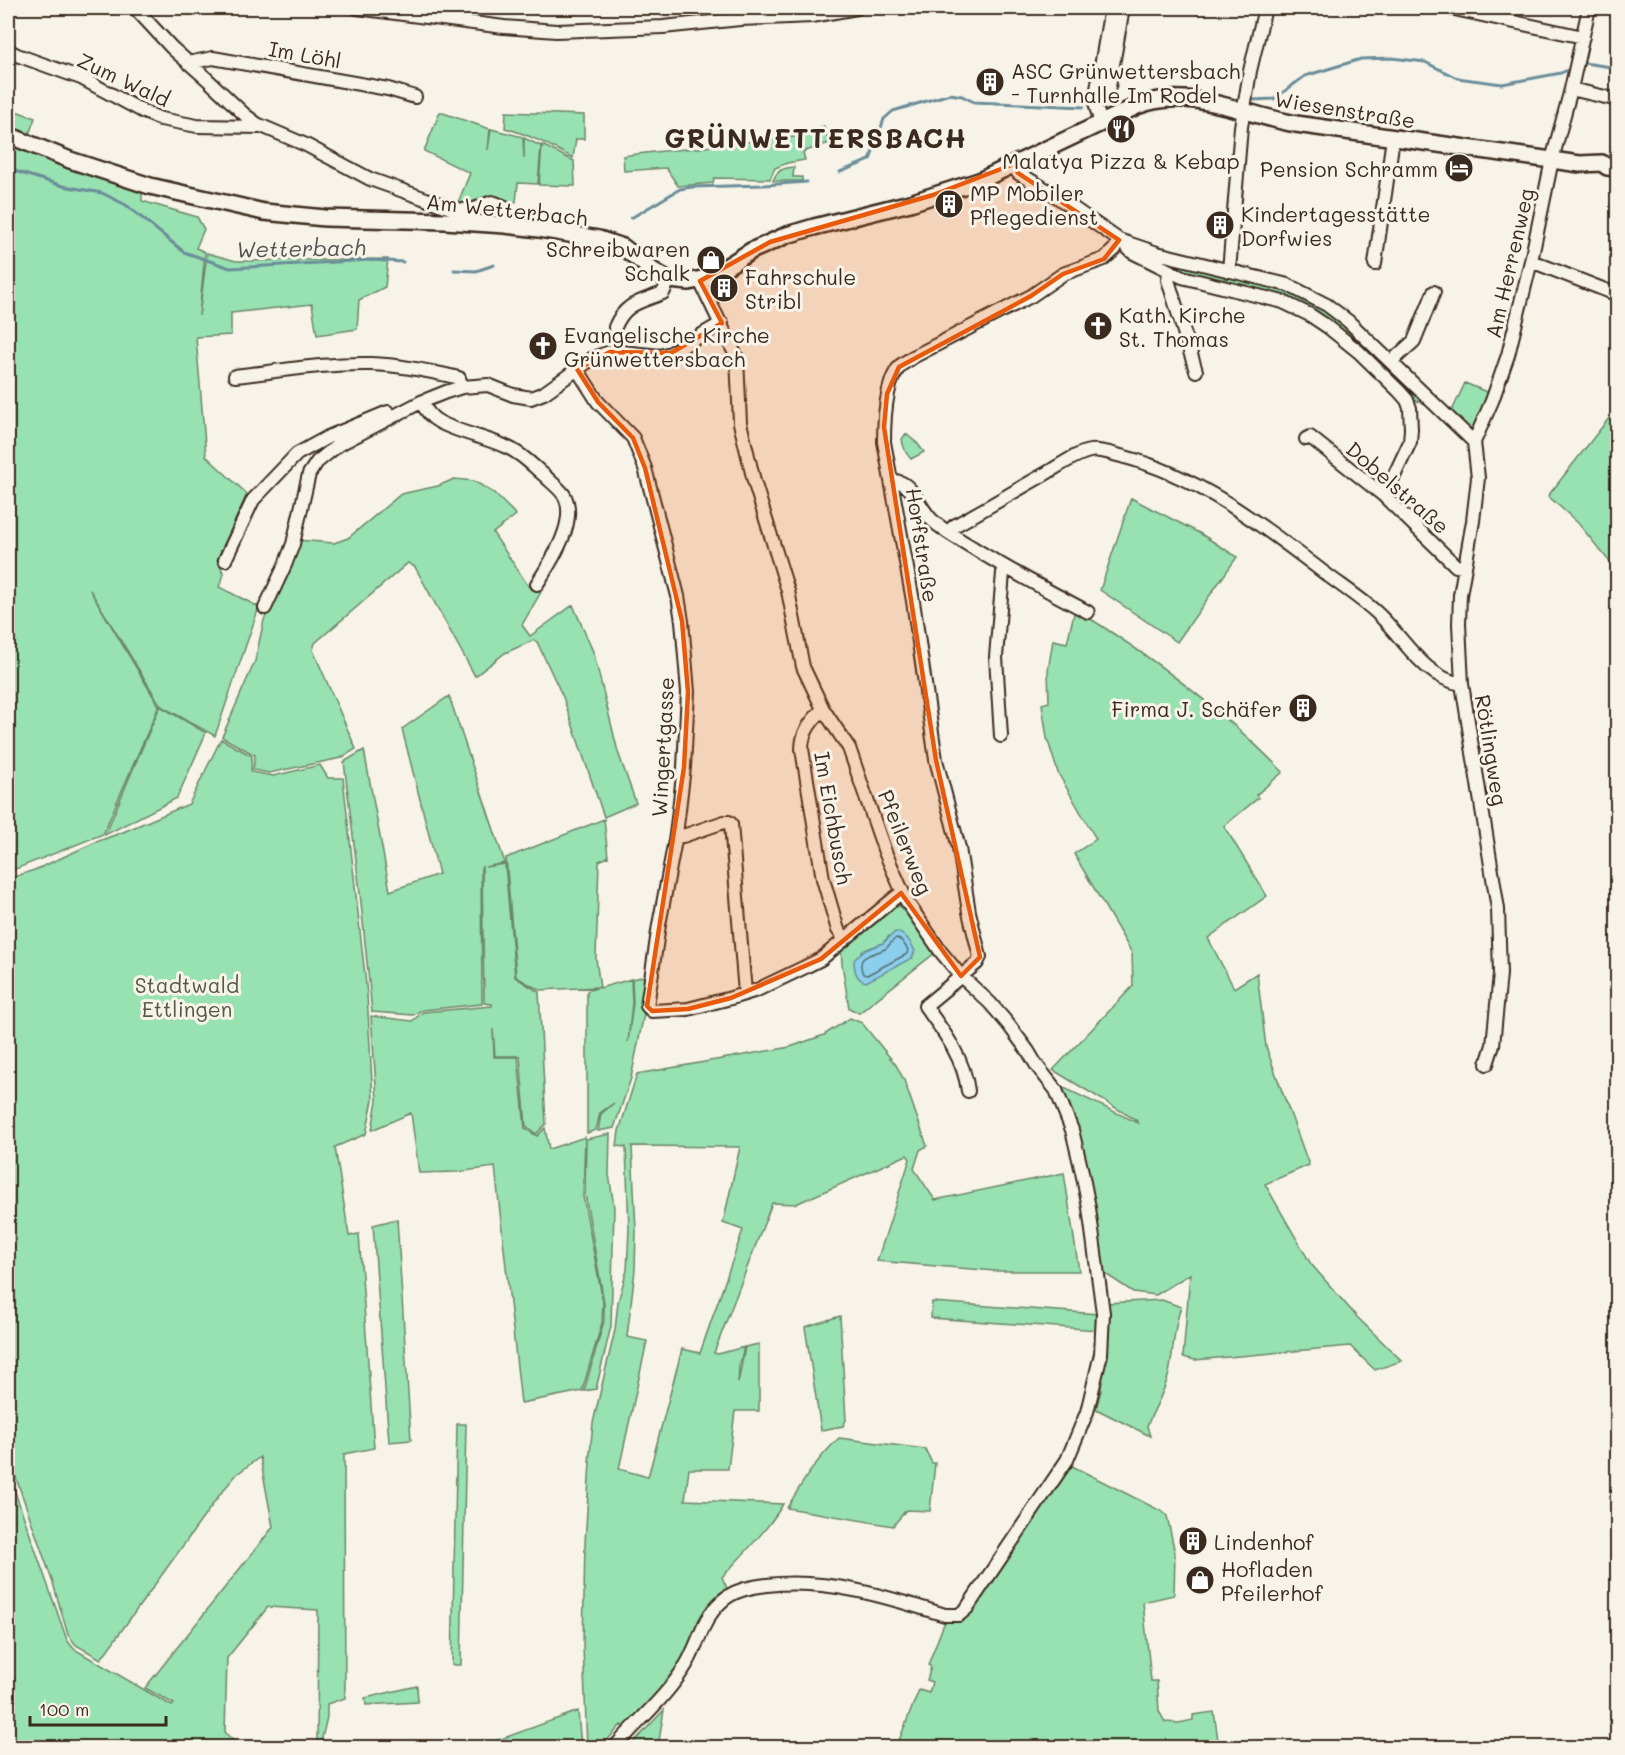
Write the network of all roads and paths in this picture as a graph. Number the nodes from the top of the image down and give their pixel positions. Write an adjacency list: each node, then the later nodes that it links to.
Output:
1 (135, 8): 11 (street)
2 (357, 8): 3 (street)
3 (857, 8)
4 (1111, 8): 13 (street)
5 (1123, 8): 13 (street)
6 (1265, 8): 16 (street)
7 (1458, 8): 9 (street)
8 (1589, 8): 9 (street, Am Herrenweg)
9 (1583, 37): 12 (street, Am Herrenweg)
10 (8, 50): 18 (street, Zum Wald)
11 (188, 63): 14 (street, Im Löhl); 18 (street)
12 (1571, 89): 15 (street); 21 (street, Am Herrenweg)
13 (1097, 90): 17 (street)
14 (415, 97)
15 (1617, 100)
16 (1243, 112): 17 (main road, Wiesenstraße); 20 (main road, Wiesenstraße); 28 (street)
17 (1101, 123): 22 (main road)
18 (264, 127): 24 (street)
19 (8, 135): 24 (main road, Am Wetterbach)
20 (1393, 138): 21 (main road, Wiesenstraße); 27 (street)
21 (1552, 160): 23 (main road, Wiesenstraße); 26 (street, Am Herrenweg)
22 (1014, 164): 25 (street); 31 (main road)
23 (1612, 167)
24 (505, 225): 30 (main road, Am Wetterbach)
25 (1124, 242): 28 (street); 29 (street); 45 (street, Horfstraße)
26 (1531, 261): 33 (street); 44 (street, Am Herrenweg)
27 (1375, 264)
28 (1229, 271): 36 (street)
29 (1169, 272): 38 (street); 46 (street)
30 (669, 280): 31 (main road); 35 (street)
31 (700, 281): 34 (street, Pfeilerweg)
32 (1434, 292): 36 (street)
33 (1617, 295)
34 (722, 323): 37 (street); 55 (street, Pfeilerweg)
35 (615, 327)
36 (1391, 363): 44 (street)
37 (577, 369): 40 (street); 57 (street, Wingertgasse)
38 (1196, 371)
39 (235, 376): 40 (street)
40 (462, 387): 41 (street)
41 (421, 402): 42 (street); 51 (street)
42 (396, 416): 48 (street); 52 (street)
43 (1306, 439): 46 (street, Dobelstraße)
44 (1474, 442): 49 (street, Rötlingweg)
45 (892, 481): 47 (street); 60 (street, Horfstraße)
46 (1383, 495): 49 (street, Dobelstraße)
47 (949, 532): 50 (street); 54 (street)
48 (225, 560)
49 (1465, 567): 54 (street, Rötlingweg)
50 (1006, 568): 53 (street); 56 (street)
51 (537, 584)
52 (265, 608)
53 (1088, 612)
54 (1462, 684): 62 (street, Rötlingweg)
55 (823, 709): 58 (street, Pfeilerweg); 59 (street, Im Eichbusch)
56 (1001, 736)
57 (676, 835): 61 (street); 61 (street, Wingertgasse)
58 (902, 892): 59 (street); 60 (street, Pfeilerweg)
59 (844, 938): 61 (street)
60 (961, 976): 63 (street); 64 (street, Pfeilerweg)
61 (745, 993)
62 (1487, 1064)
63 (968, 1091)
64 (614, 1748)

